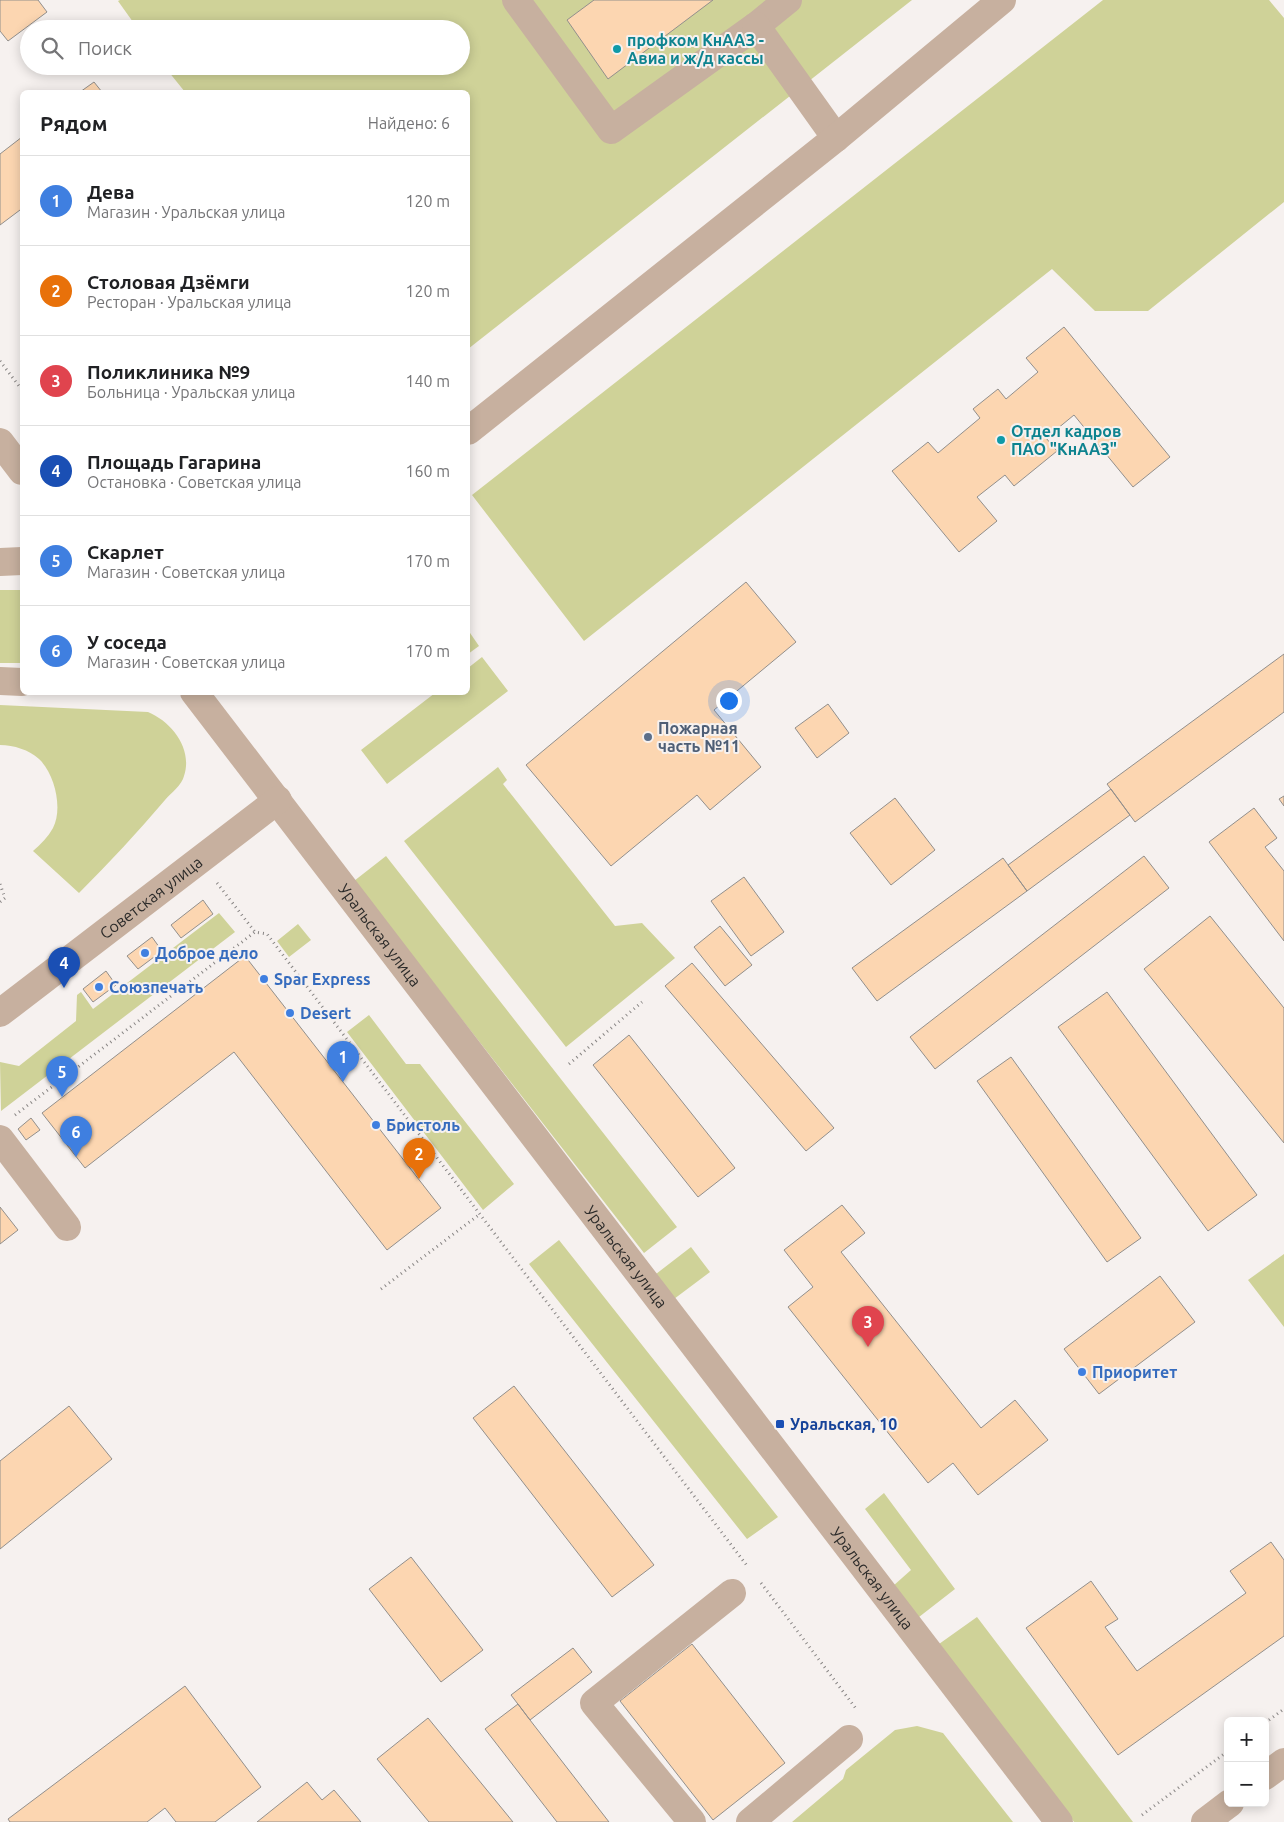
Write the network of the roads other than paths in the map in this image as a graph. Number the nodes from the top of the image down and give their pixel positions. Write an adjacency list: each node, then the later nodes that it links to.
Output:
1 (516, 0): 4 (street)
2 (788, 0): 4 (street)
3 (1002, 0): 5 (street)
4 (756, 26): 5 (street)
5 (836, 138): 6 (street)
6 (470, 429)
7 (0, 442): 8 (street)
8 (20, 468)
9 (20, 561): 10 (street)
10 (0, 562)
11 (0, 681): 12 (street)
12 (20, 682)
13 (196, 695): 14 (street, Уральская улица)
14 (278, 800): 15 (street, Советская улица); 25 (street, Уральская улица)
15 (0, 1013)
16 (4, 1130): 17 (street)
17 (68, 1227)
18 (732, 1593): 23 (street)
19 (855, 1727): 24 (street)
20 (1284, 1762): 21 (street)
21 (1269, 1773)
22 (1225, 1807): 26 (street)
23 (692, 1822)
24 (750, 1822)
25 (1059, 1822)
26 (1205, 1822)

